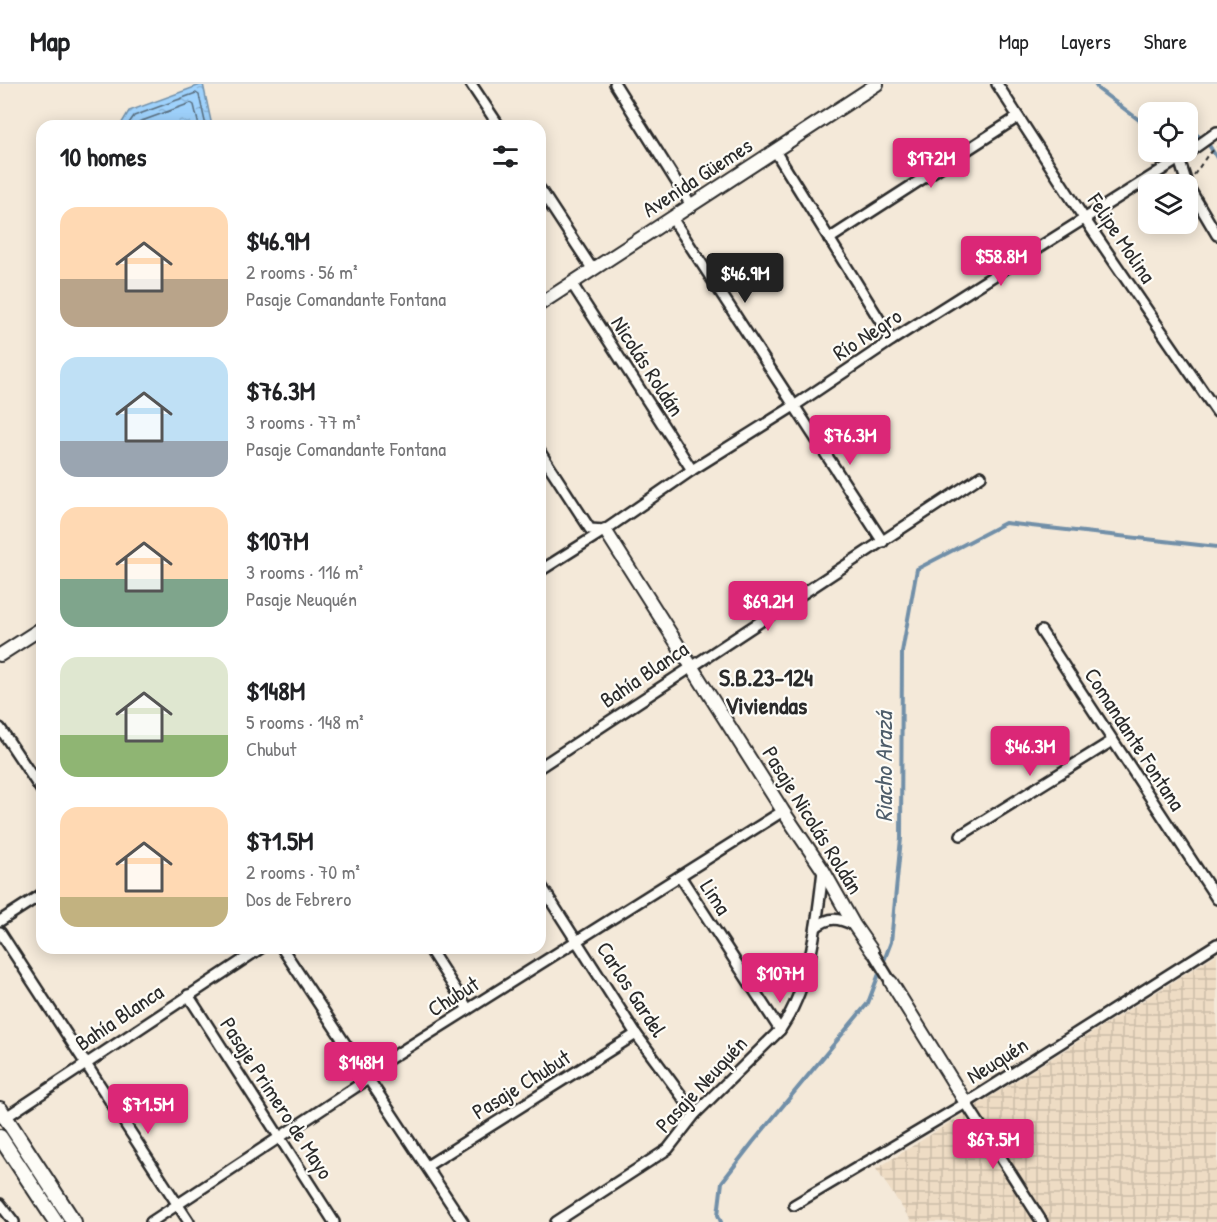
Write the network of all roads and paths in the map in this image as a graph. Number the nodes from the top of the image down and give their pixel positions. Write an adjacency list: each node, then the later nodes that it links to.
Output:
1 (471, 84): 6 (street)
2 (615, 84): 15 (street)
3 (877, 84): 10 (street, Avenida Güemes)
4 (997, 84): 5 (street, Felipe Molina)
5 (1018, 117): 17 (street, Felipe Molina); 19 (street)
6 (494, 120)
7 (1214, 134): 8 (street, Río Negro)
8 (1198, 145)
9 (1217, 147): 12 (path)
10 (775, 151): 15 (street, Avenida Güemes); 19 (street)
11 (1174, 162): 17 (street, Río Negro)
12 (1195, 174)
13 (546, 198): 20 (street)
14 (1198, 202): 18 (street)
15 (691, 206): 16 (street, Avenida Güemes)
16 (672, 218): 20 (street, Avenida Güemes); 24 (street)
17 (1084, 218): 23 (street, Río Negro); 25 (street, Felipe Molina)
18 (1217, 235)
19 (829, 239): 23 (street)
20 (593, 270): 21 (street, Avenida Güemes)
21 (572, 284): 22 (street, Avenida Güemes); 27 (street, Nicolás Roldán)
22 (546, 300)
23 (892, 340): 24 (street, Río Negro)
24 (794, 405): 27 (street, Río Negro); 30 (street)
25 (1217, 412)
26 (546, 461): 29 (street, Pasaje Nicolás Roldán)
27 (692, 470): 29 (street, Río Negro)
28 (981, 476): 30 (street, Bahía Blanca)
29 (605, 530): 31 (street, Río Negro); 35 (street, Pasaje Nicolás Roldán)
30 (883, 542): 35 (street, Bahía Blanca)
31 (546, 567)
32 (1041, 631): 37 (street, Comandante Fontana)
33 (36, 632): 34 (street)
34 (0, 655)
35 (691, 666): 38 (street, Bahía Blanca); 40 (street, Pasaje Nicolás Roldán)
36 (0, 728): 39 (street)
37 (1112, 741): 41 (street); 46 (street, Comandante Fontana)
38 (546, 763)
39 (36, 782)
40 (783, 811): 42 (street, Pasaje Nicolás Roldán); 43 (street, Chubut)
41 (961, 835)
42 (823, 870): 48 (street, Pasaje Nicolás Roldán); 49 (street, Pasaje Neuquén)
43 (680, 876): 51 (street, Chubut); 60 (street, Lima)
44 (546, 893): 51 (street, Carlos Gardel)
45 (36, 898): 47 (street)
46 (1217, 899)
47 (0, 921)
48 (854, 925): 49 (street); 53 (street, Pasaje Nicolás Roldán)
49 (816, 927): 60 (street, Pasaje Neuquén)
50 (0, 932): 62 (street)
51 (578, 941): 59 (street, Chubut); 61 (street, Carlos Gardel)
52 (1217, 944): 64 (street, Neuquén)
53 (873, 951): 57 (street, Pasaje Nicolás Roldán)
54 (252, 954): 58 (street, Bahía Blanca)
55 (286, 954): 63 (street)
56 (433, 954): 59 (street)
57 (891, 982): 64 (street, Pasaje Nicolás Roldán)
58 (188, 995): 62 (street, Bahía Blanca); 68 (street, Pasaje Primero de Mayo)
59 (468, 1009): 63 (street, Chubut)
60 (780, 1030): 65 (street, Pasaje Neuquén)
61 (636, 1034): 65 (street, Carlos Gardel); 69 (street, Pasaje Chubut)
62 (85, 1064): 66 (street, Bahía Blanca); 71 (street)
63 (368, 1079): 68 (street, Chubut); 69 (street)
64 (966, 1103): 72 (street, Neuquén); 81 (street, Pasaje Nicolás Roldán)
65 (695, 1114): 80 (street, Pasaje Neuquén)
66 (2, 1116): 75 (main road)
67 (0, 1137): 74 (main road)
68 (278, 1137): 71 (street, Chubut); 78 (street, Pasaje Primero de Mayo)
69 (427, 1167): 79 (street)
70 (0, 1204): 73 (street)
71 (177, 1204): 76 (street, Chubut); 77 (street)
72 (794, 1205)
73 (14, 1222)
74 (56, 1222)
75 (74, 1222)
76 (151, 1222)
77 (189, 1222)
78 (334, 1222)
79 (463, 1222)
80 (556, 1222)
81 (1042, 1222)

